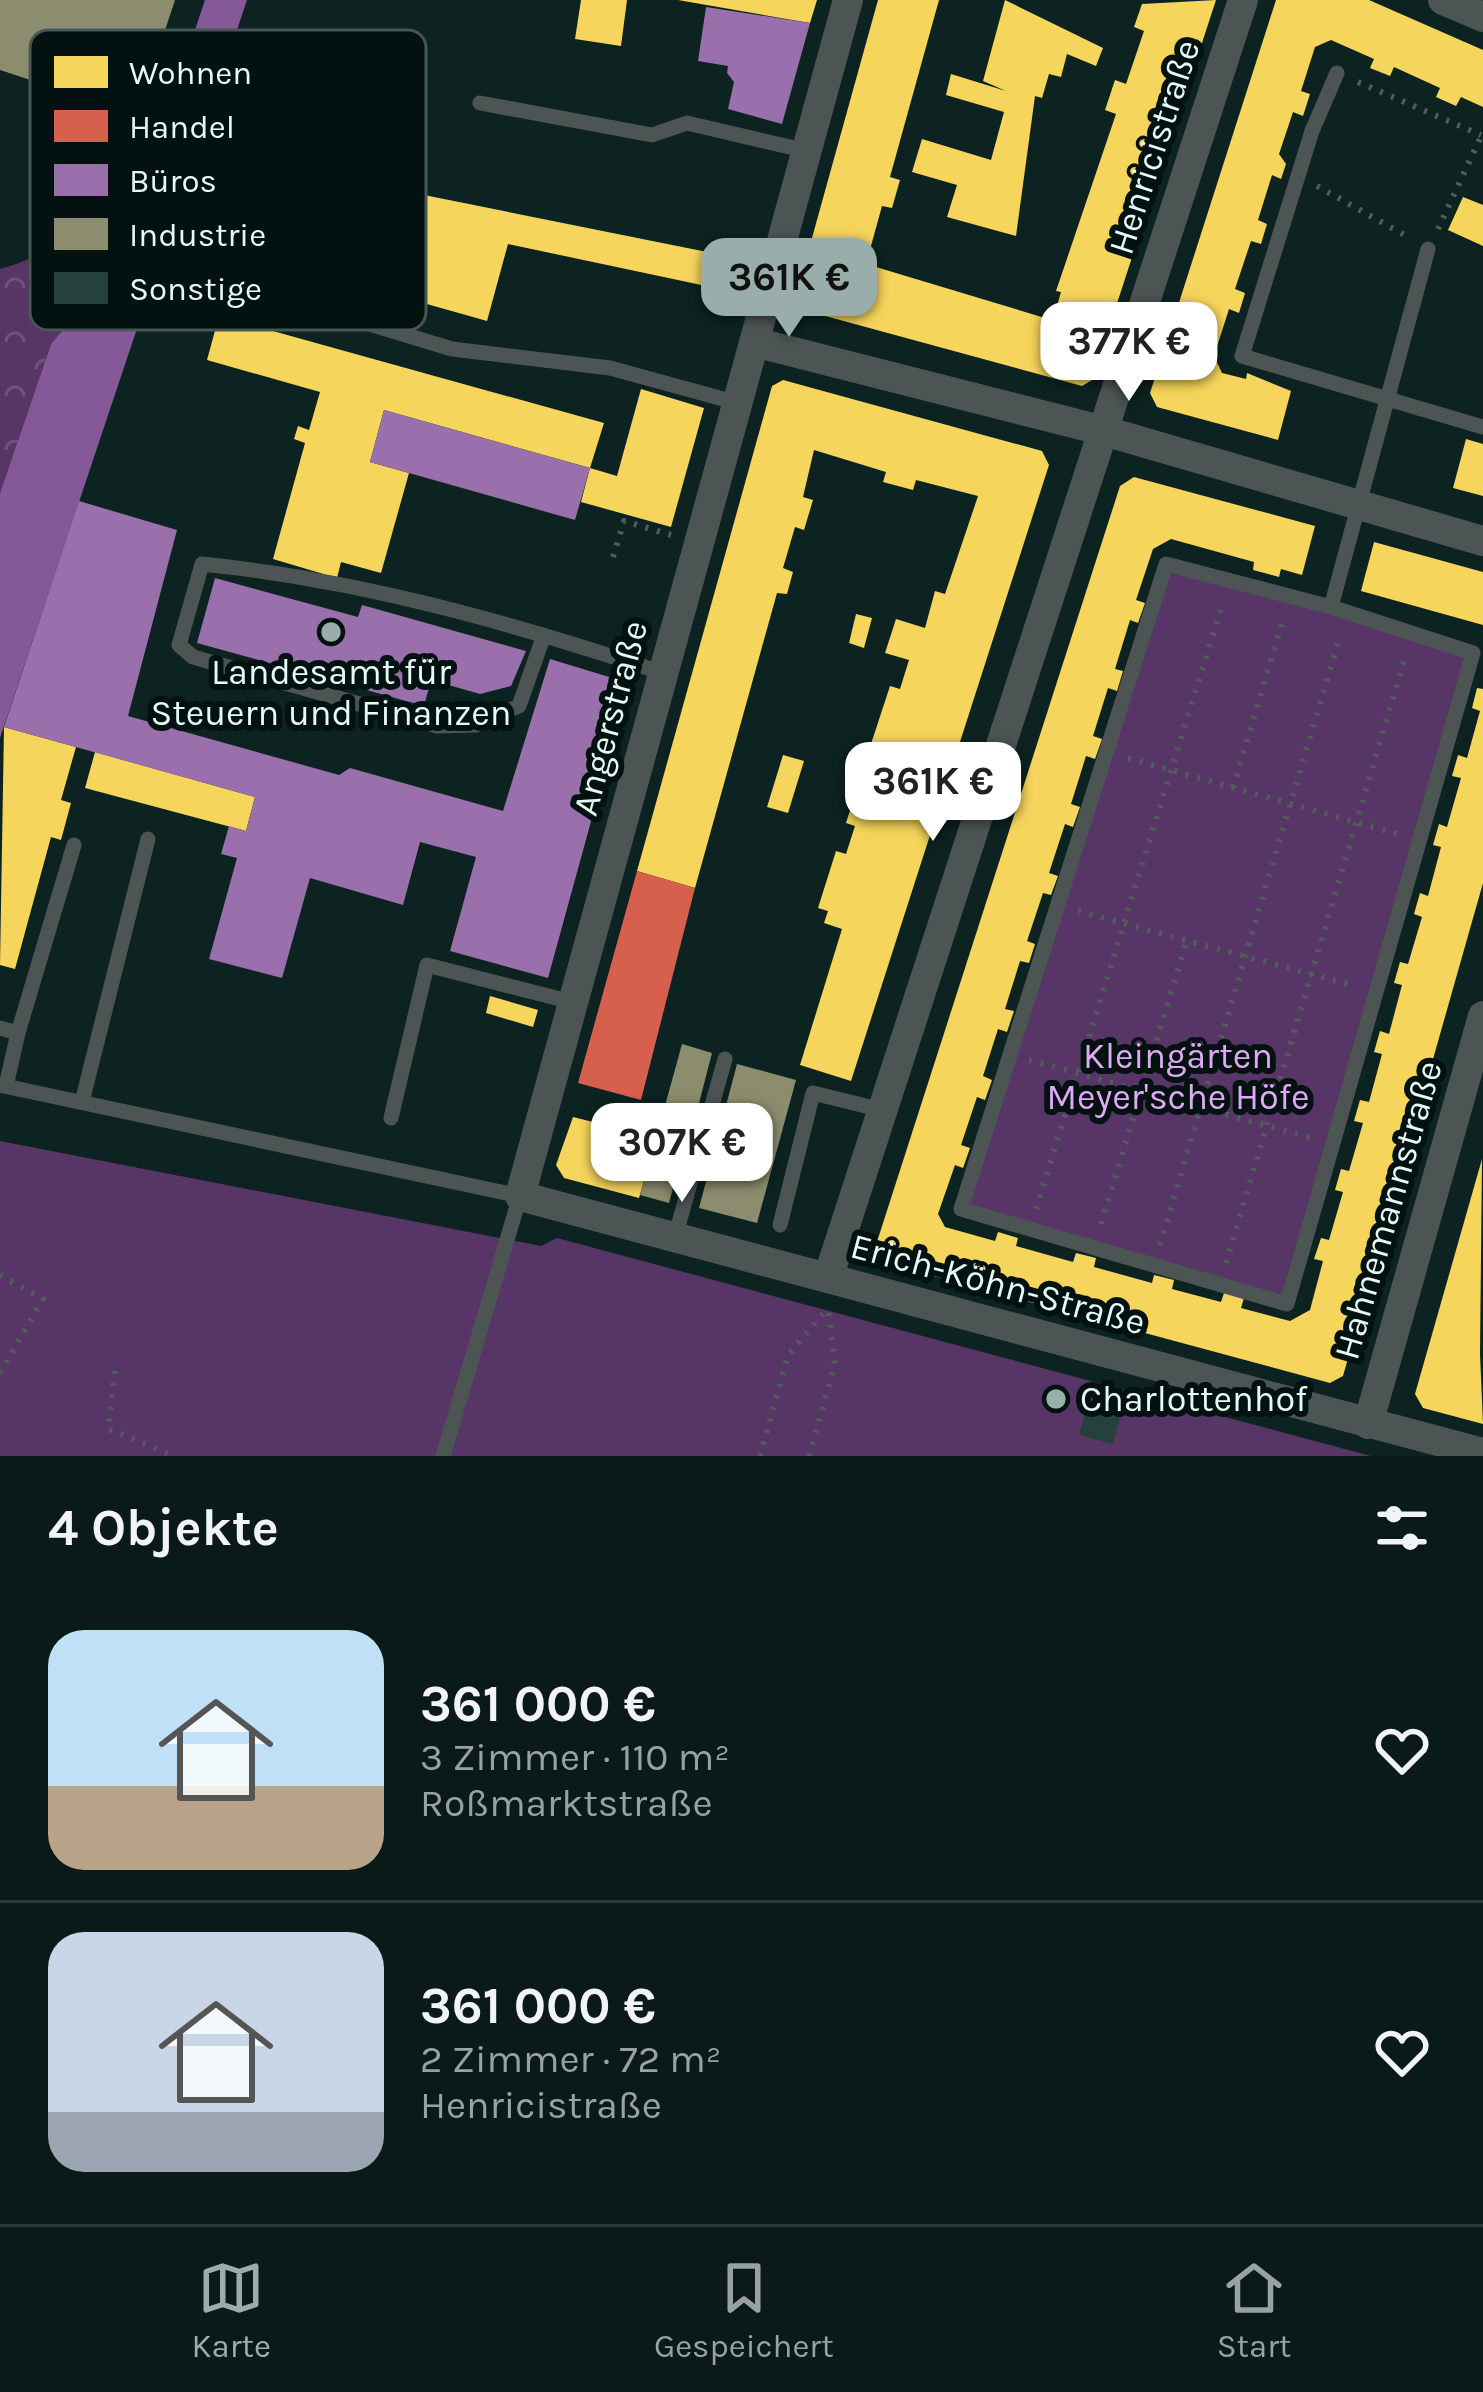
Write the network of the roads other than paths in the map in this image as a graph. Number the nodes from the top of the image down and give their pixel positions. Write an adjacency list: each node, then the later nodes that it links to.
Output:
1 (848, 0): 7 (street, Angerstraße)
2 (1244, 0): 14 (street, Henricistraße)
3 (1443, 0): 4 (street)
4 (1483, 17)
5 (1337, 73): 11 (lane)
6 (481, 103): 7 (lane)
7 (807, 151): 10 (street, Angerstraße)
8 (1428, 249): 11 (lane)
9 (389, 330): 12 (lane)
10 (754, 341): 12 (street, Angerstraße); 14 (street)
11 (1386, 398): 13 (lane); 15 (lane)
12 (737, 403): 19 (street, Angerstraße)
13 (1483, 427)
14 (1101, 430): 15 (street); 29 (street, Henricistraße)
15 (1358, 504): 16 (street); 17 (lane)
16 (1483, 541)
17 (1339, 610): 17 (lane)
18 (544, 635): 18 (lane); 19 (lane)
19 (663, 673): 22 (street, Angerstraße)
20 (148, 839): 28 (lane)
21 (74, 845): 25 (lane)
22 (572, 1002): 30 (lane); 31 (street, Angerstraße)
23 (1483, 1016): 35 (street, Hahnemannstraße)
24 (0, 1028): 25 (lane)
25 (18, 1033): 27 (lane)
26 (725, 1059): 33 (lane)
27 (3, 1085): 28 (lane, Erich-Köhn-Straße)
28 (82, 1102): 31 (lane, Erich-Köhn-Straße)
29 (882, 1110): 32 (lane); 34 (street, Henricistraße)
30 (391, 1118)
31 (520, 1196): 33 (street, Erich-Köhn-Straße); 37 (lane, Angerstraße)
32 (780, 1225)
33 (675, 1237): 34 (street, Erich-Köhn-Straße)
34 (828, 1278): 35 (street, Erich-Köhn-Straße)
35 (1368, 1424): 36 (street, Erich-Köhn-Straße)
36 (1483, 1453)
37 (443, 1456)

